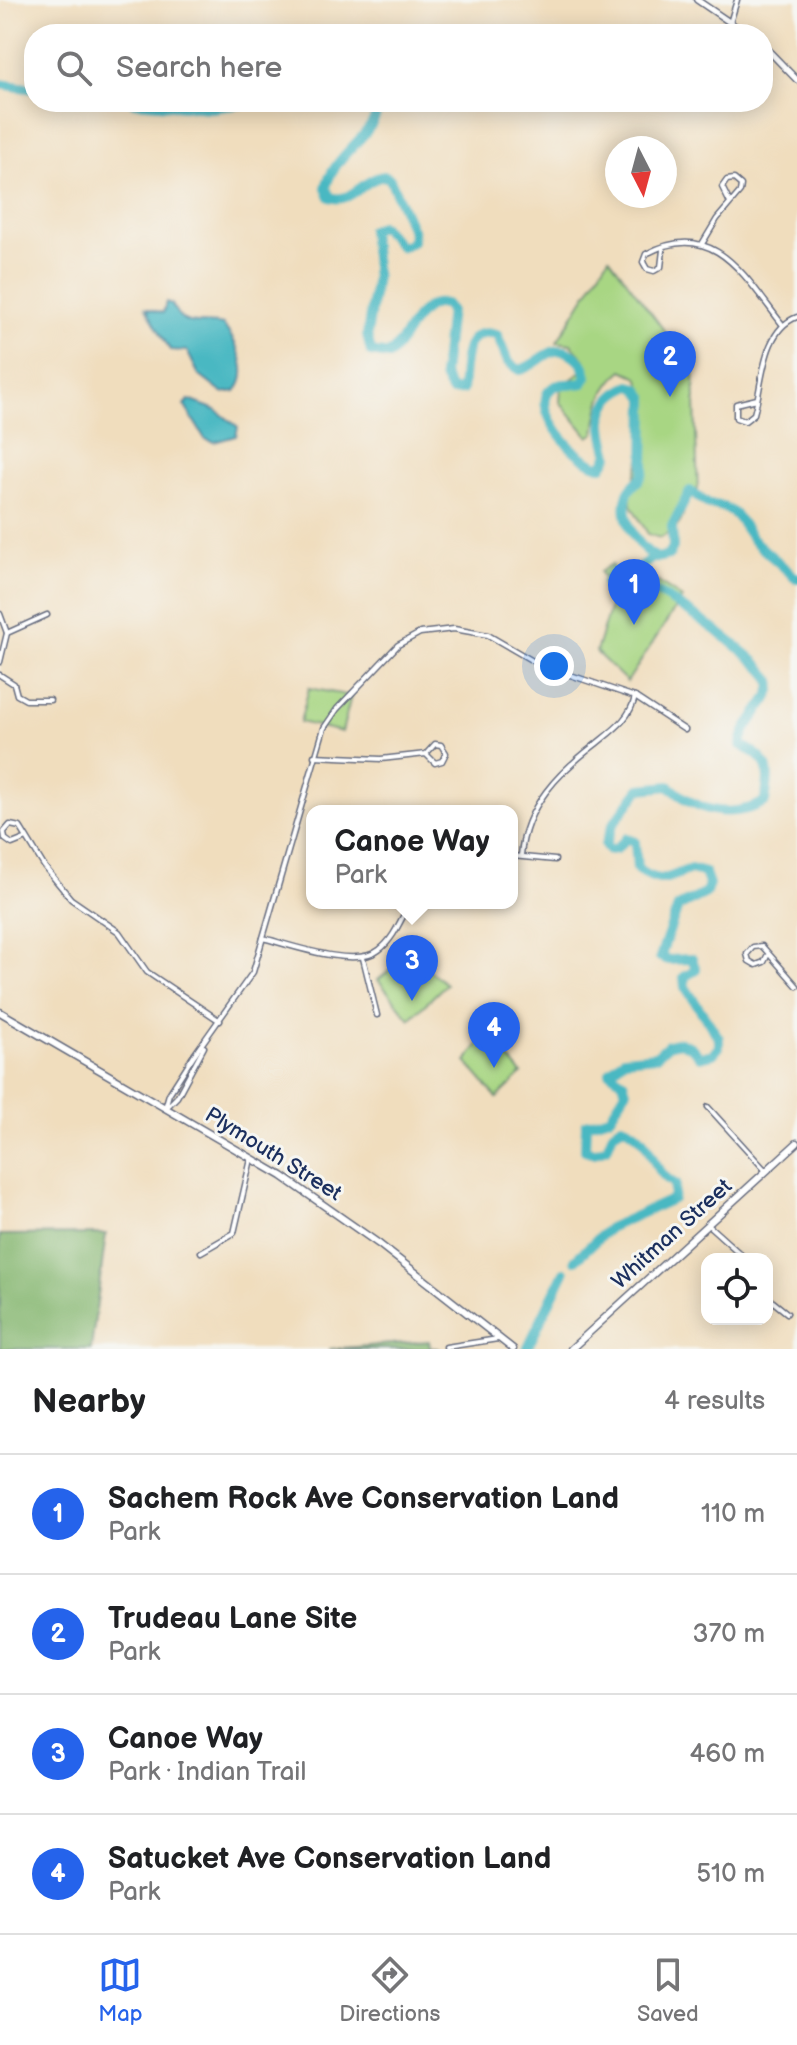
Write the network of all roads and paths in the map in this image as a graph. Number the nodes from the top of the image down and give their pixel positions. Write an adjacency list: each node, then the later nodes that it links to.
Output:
1 (697, 0): 3 (street)
2 (737, 0): 3 (street)
3 (730, 23)
4 (773, 55): 5 (street)
5 (797, 80)
6 (730, 203): 6 (street); 7 (street)
7 (702, 244): 8 (street); 10 (street)
8 (663, 250): 8 (street)
9 (797, 317): 10 (street)
10 (782, 324): 11 (street)
11 (757, 399): 11 (street)
12 (0, 614): 14 (street)
13 (47, 615): 14 (street)
14 (7, 633): 15 (street)
15 (0, 662)
16 (0, 675): 18 (street)
17 (635, 697): 19 (street); 21 (street); 24 (street)
18 (50, 700)
19 (685, 730)
20 (426, 754): 20 (street); 21 (street)
21 (314, 756): 27 (street)
22 (27, 838): 22 (street); 33 (street)
23 (518, 855): 24 (street)
24 (521, 855): 25 (street)
25 (555, 860)
26 (406, 909): 29 (street)
27 (263, 938): 29 (street); 33 (street)
28 (767, 956): 28 (street); 30 (street)
29 (363, 958): 32 (street)
30 (797, 986)
31 (0, 1012): 35 (main road, Plymouth Street)
32 (377, 1015)
33 (221, 1021): 35 (street)
34 (708, 1107): 38 (street)
35 (165, 1108): 37 (main road, Plymouth Street)
36 (797, 1143): 38 (main road, Whitman Street)
37 (251, 1157): 40 (street); 44 (main road, Plymouth Street)
38 (766, 1171): 39 (main road, Whitman Street)
39 (707, 1224): 41 (street); 47 (main road, Whitman Street)
40 (201, 1252)
41 (739, 1253)
42 (773, 1302): 43 (street)
43 (787, 1313)
44 (500, 1338): 45 (street); 46 (main road, Plymouth Street)
45 (446, 1347)
46 (513, 1348)
47 (571, 1349)

